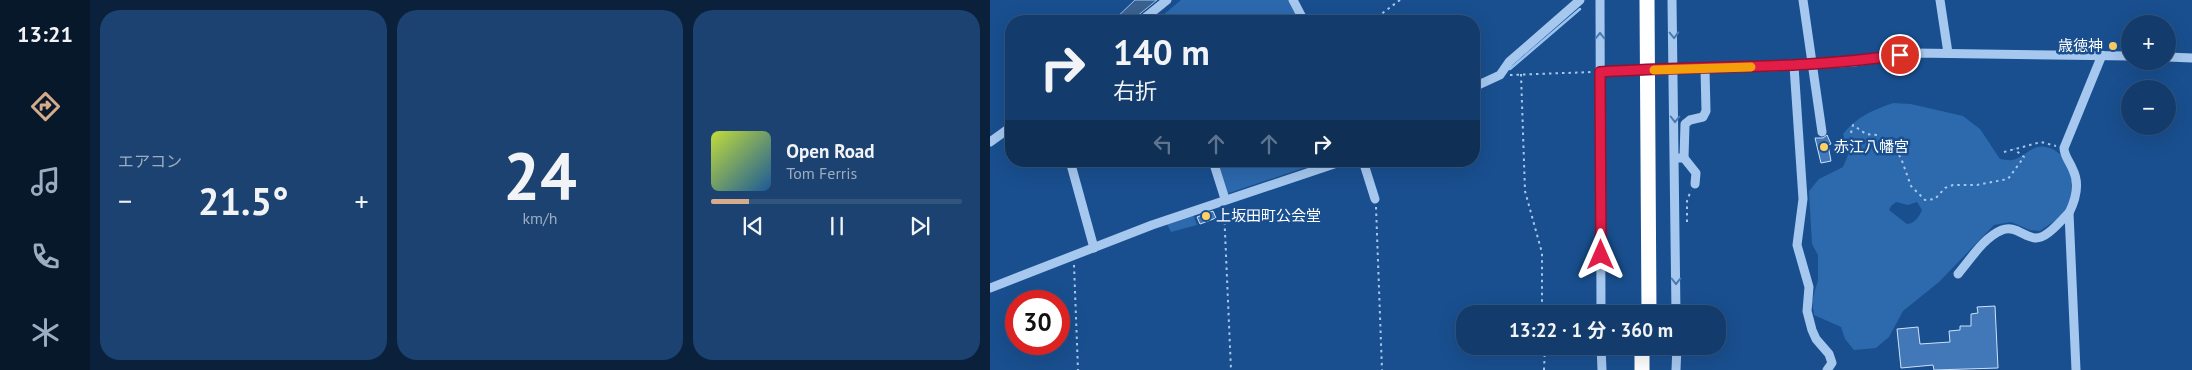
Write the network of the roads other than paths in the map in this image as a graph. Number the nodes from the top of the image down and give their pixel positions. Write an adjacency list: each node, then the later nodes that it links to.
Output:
1 (1167, 0): 10 (street)
2 (1293, 0): 11 (street)
3 (1580, 0): 23 (street)
4 (1600, 0): 21 (street, one-way to 4)
5 (1640, 0): 22 (highway)
6 (1647, 0): 22 (highway)
7 (1672, 0): 20 (street, one-way to 20)
8 (1803, 0): 17 (street)
9 (1940, 0): 12 (street)
10 (1148, 15)
11 (1301, 15)
12 (1948, 53): 13 (street); 17 (street)
13 (2102, 55): 14 (street); 35 (street)
14 (2121, 56)
15 (2176, 57): 16 (street)
16 (2192, 58)
17 (1812, 64): 18 (street); 25 (street)
18 (1794, 66): 19 (street); 51 (street)
19 (1705, 69): 20 (street); 27 (street)
20 (1675, 70): 21 (street); 27 (street, one-way to 27)
21 (1600, 72): 39 (street)
22 (1643, 78): 40 (highway); 41 (highway)
23 (1480, 84)
24 (1005, 131): 26 (street)
25 (1822, 132)
26 (990, 142)
27 (1680, 158): 32 (street); 42 (street, one-way to 42)
28 (1072, 167): 36 (street)
29 (1214, 167): 33 (street)
30 (1324, 167): 33 (street)
31 (1365, 167): 34 (street)
32 (1695, 184)
33 (1225, 199): 36 (street)
34 (1376, 199)
35 (2069, 213): 37 (street); 52 (street)
36 (1094, 248): 38 (street)
37 (1958, 274)
38 (990, 288)
39 (1601, 305)
40 (1642, 305)
41 (1649, 305)
42 (1676, 305)
43 (1602, 355): 47 (street)
44 (1642, 355): 48 (highway)
45 (1649, 355): 49 (highway)
46 (1676, 355): 50 (street)
47 (1602, 370)
48 (1642, 370)
49 (1649, 370)
50 (1676, 370)
51 (1827, 370)
52 (2076, 370)

